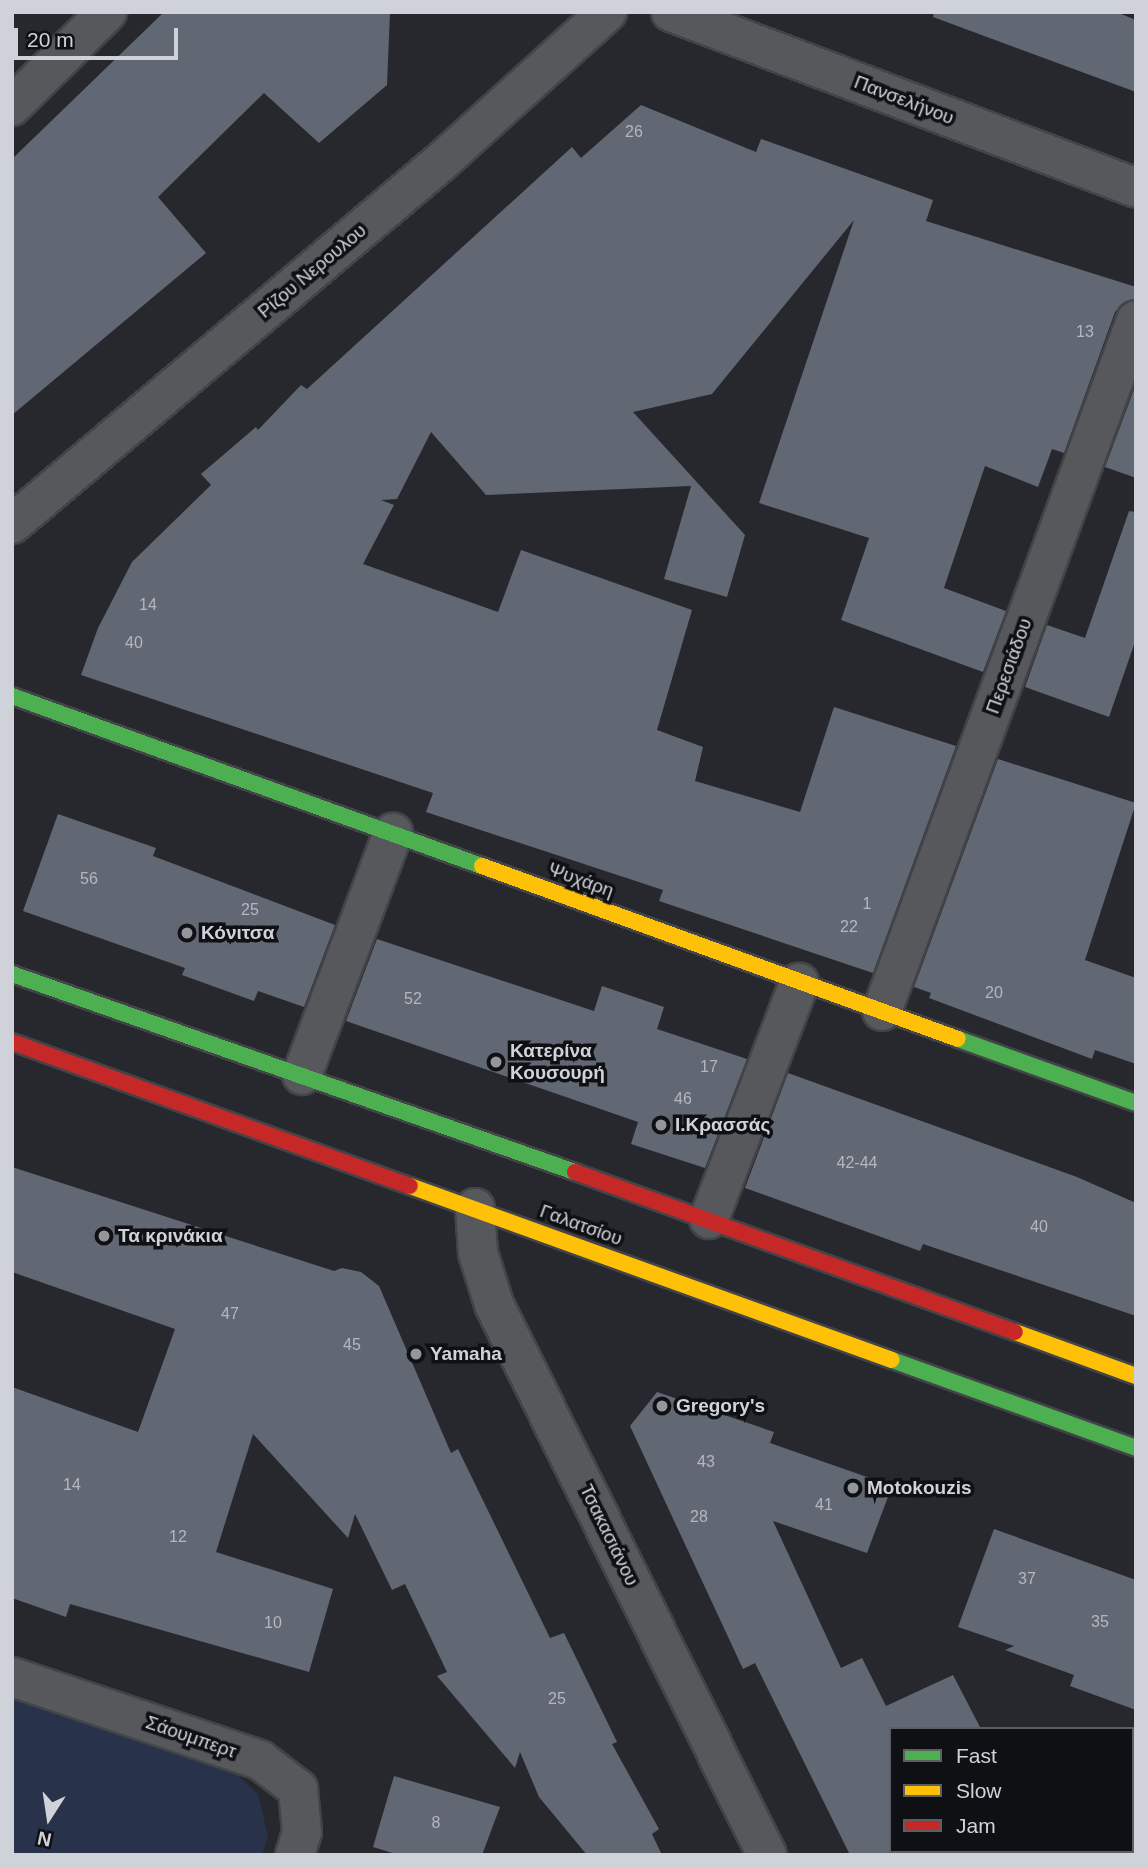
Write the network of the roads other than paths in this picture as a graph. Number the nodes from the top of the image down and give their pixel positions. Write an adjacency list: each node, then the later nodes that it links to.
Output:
1 (107, 12): 4 (street)
2 (607, 12): 7 (street, Ρίζου Νερουλου)
3 (671, 12): 5 (street, Πανσελήνου)
4 (12, 106)
5 (1136, 188)
6 (1136, 320): 12 (street, Περεσιάδου)
7 (12, 524)
8 (12, 696): 9 (main road, Ψυχάρη)
9 (393, 833): 11 (main road, Ψυχάρη); 14 (street)
10 (12, 974): 14 (main road)
11 (799, 983): 12 (main road, Ψυχάρη); 17 (street)
12 (882, 1011): 15 (main road, Ψυχάρη)
13 (12, 1042): 16 (main road, Γαλατσίου)
14 (302, 1074): 17 (main road)
15 (1136, 1103)
16 (475, 1208): 19 (main road, Γαλατσίου); 22 (street, Τσακασιάνου)
17 (709, 1219): 18 (main road)
18 (1136, 1376)
19 (1136, 1448)
20 (12, 1677): 21 (street, Σάουμπερτ)
21 (295, 1855)
22 (767, 1855)

